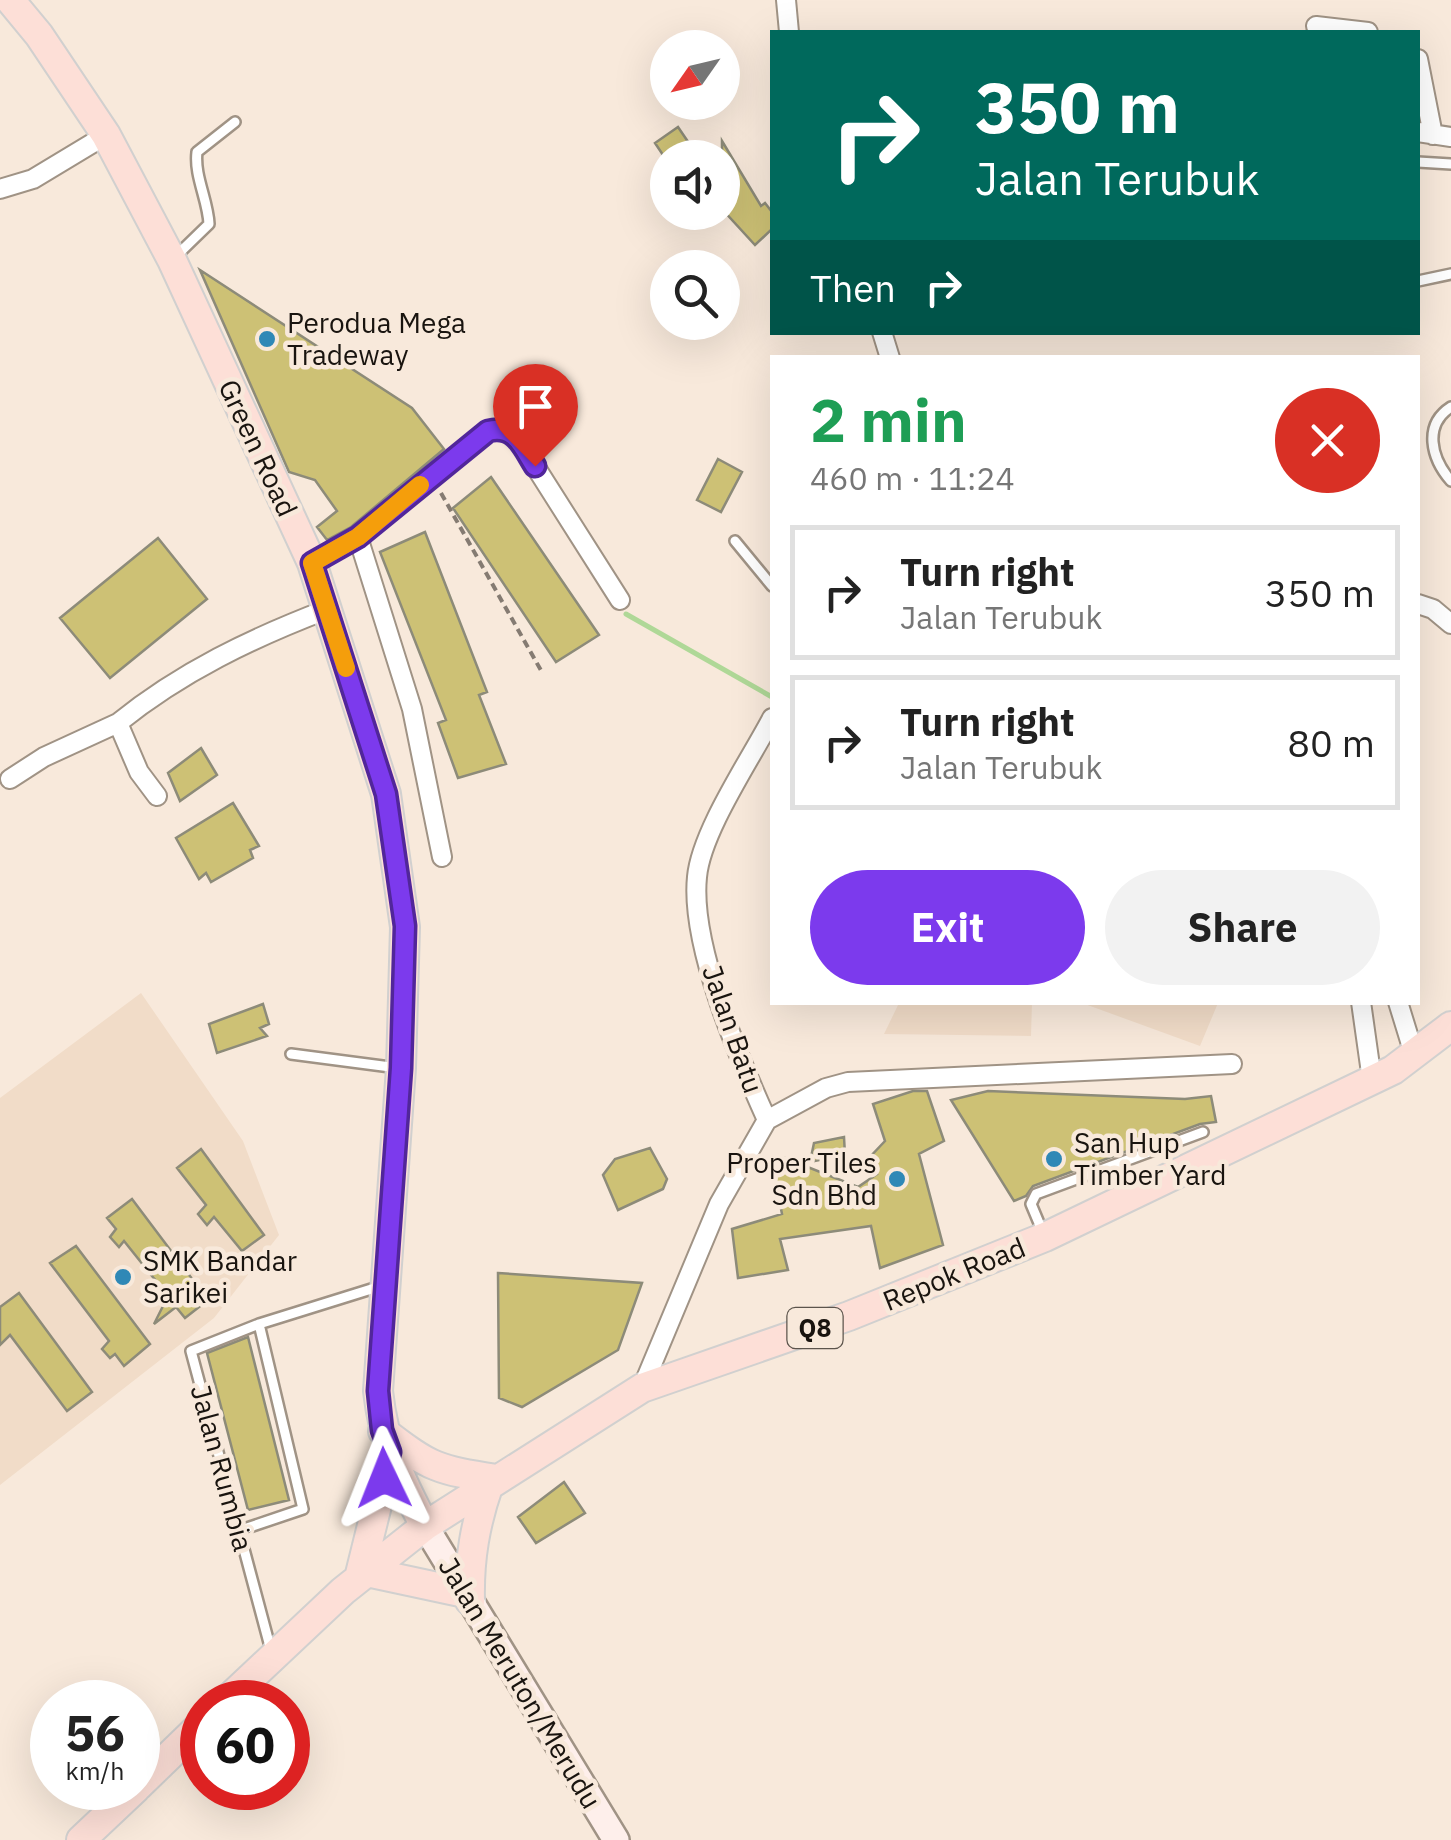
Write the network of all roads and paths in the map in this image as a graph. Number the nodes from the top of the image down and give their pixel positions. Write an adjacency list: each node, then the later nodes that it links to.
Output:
1 (10, 0): 9 (main road, Green Road)
2 (786, 0): 4 (street)
3 (1316, 26): 5 (street)
4 (789, 30)
5 (1351, 30)
6 (1420, 68): 8 (street)
7 (235, 122): 13 (lane)
8 (1434, 134)
9 (106, 135): 12 (street); 13 (main road, Green Road)
10 (1420, 162): 11 (lane)
11 (1451, 164)
12 (0, 189)
13 (172, 260): 21 (main road, Green Road)
14 (1451, 274): 15 (lane)
15 (1420, 281)
16 (1451, 407): 18 (lane)
17 (432, 476): 19 (street); 23 (street); 27 (path)
18 (1451, 480)
19 (358, 537): 21 (street); 32 (street)
20 (736, 541): 22 (lane)
21 (312, 563): 25 (main road, Green Road)
22 (770, 584)
23 (620, 600)
24 (1420, 605): 26 (street)
25 (328, 609): 29 (street); 38 (main road, Green Road)
26 (1451, 624)
27 (543, 674)
28 (770, 722): 40 (street, Jalan Batu)
29 (118, 724): 30 (street); 31 (street)
30 (10, 779)
31 (156, 796)
32 (442, 857)
33 (1361, 1005): 39 (street)
34 (1401, 1005): 35 (street)
35 (1437, 1041): 39 (main road, Repok Road / Q8)
36 (291, 1054): 38 (lane)
37 (1232, 1064): 40 (street)
38 (401, 1068): 43 (main road, Green Road)
39 (1372, 1080): 42 (main road, Repok Road / Q8)
40 (767, 1120): 45 (street, Jalan Batu)
41 (1203, 1132): 42 (lane)
42 (1045, 1237): 45 (main road, Repok Road / Q8)
43 (384, 1285): 44 (lane); 46 (main road, Green Road)
44 (259, 1324): 49 (lane); 49 (lane, Jalan Rumbia)
45 (642, 1388): 47 (main road, Repok Road / Q8)
46 (386, 1441): 47 (main road); 48 (main road, Green Road); 50 (main road)
47 (493, 1482): 48 (main road, Repok Road / Q8); 51 (main road)
48 (425, 1526): 50 (main road, Repok Road / Q8); 51 (main road, Jalan Meruton/Merudu)
49 (238, 1531): 52 (lane, Jalan Rumbia)
50 (363, 1575): 51 (main road); 52 (main road, Repok Road / Q8)
51 (467, 1597): 58 (main road, Jalan Meruton/Merudu)
52 (272, 1657): 53 (main road, Repok Road / Q8)
53 (247, 1680)
54 (180, 1745): 55 (main road)
55 (160, 1765)
56 (113, 1810): 57 (main road)
57 (81, 1840)
58 (616, 1840)

